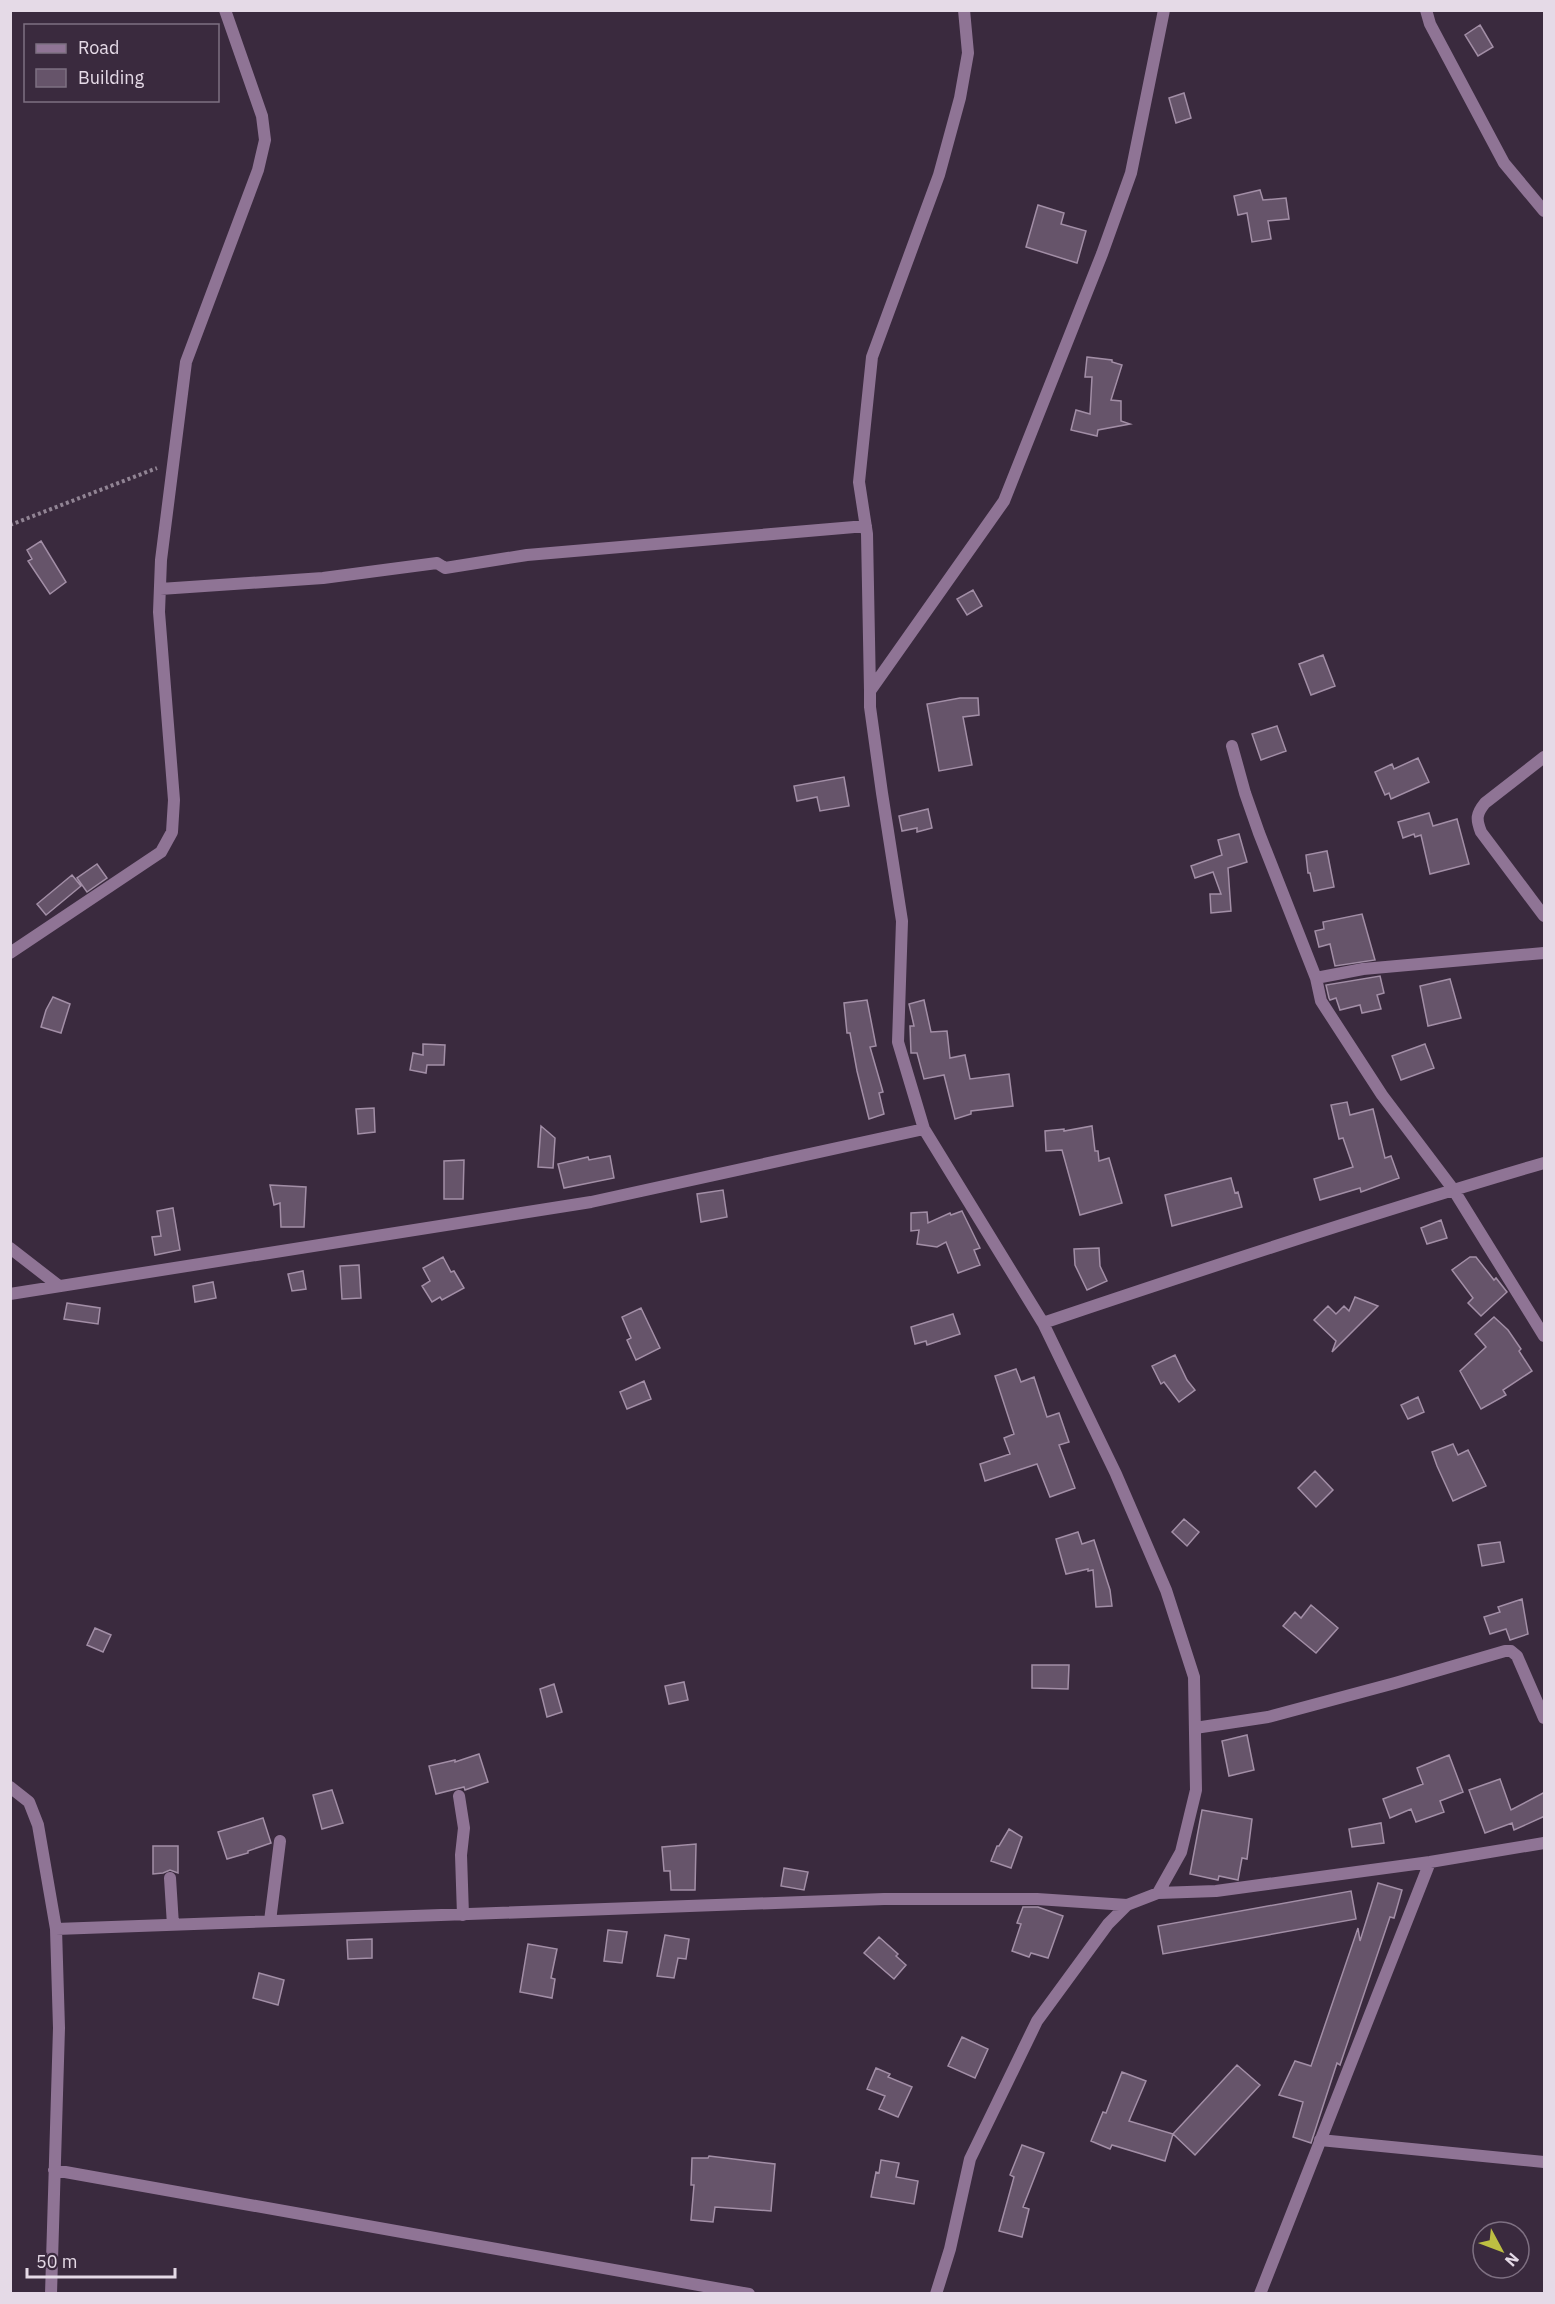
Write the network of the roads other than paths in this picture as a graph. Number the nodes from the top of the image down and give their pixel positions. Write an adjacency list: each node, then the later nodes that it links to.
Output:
1 (225, 10): 7 (street)
2 (964, 10): 6 (street)
3 (1164, 10): 8 (street)
4 (1426, 10): 5 (street)
5 (1545, 211)
6 (866, 526): 7 (street); 8 (street)
7 (160, 589): 12 (street)
8 (870, 691): 15 (street)
9 (1232, 746): 14 (street)
10 (1545, 757): 11 (street)
11 (1545, 916)
12 (10, 953)
13 (1545, 953): 14 (street)
14 (1316, 978): 17 (street)
15 (924, 1129): 19 (street); 21 (street)
16 (1545, 1163): 17 (street)
17 (1453, 1190): 21 (street); 22 (street)
18 (10, 1248): 19 (street)
19 (59, 1286): 20 (street)
20 (10, 1294)
21 (1043, 1323): 24 (street)
22 (1545, 1336)
23 (1545, 1718): 24 (street)
24 (1195, 1728): 31 (street)
25 (10, 1787): 36 (street)
26 (459, 1796): 33 (street)
27 (280, 1841): 34 (street)
28 (1545, 1843): 29 (street)
29 (1430, 1862): 31 (street); 37 (street)
30 (170, 1878): 35 (street)
31 (1158, 1893): 32 (street)
32 (1128, 1905): 33 (street); 42 (street)
33 (463, 1915): 34 (street)
34 (270, 1921): 35 (street)
35 (173, 1925): 36 (street)
36 (56, 1929): 39 (street)
37 (1320, 2140): 38 (street); 43 (street)
38 (1545, 2162)
39 (54, 2170): 40 (street); 41 (street)
40 (51, 2294)
41 (748, 2294)
42 (936, 2294)
43 (1260, 2294)

